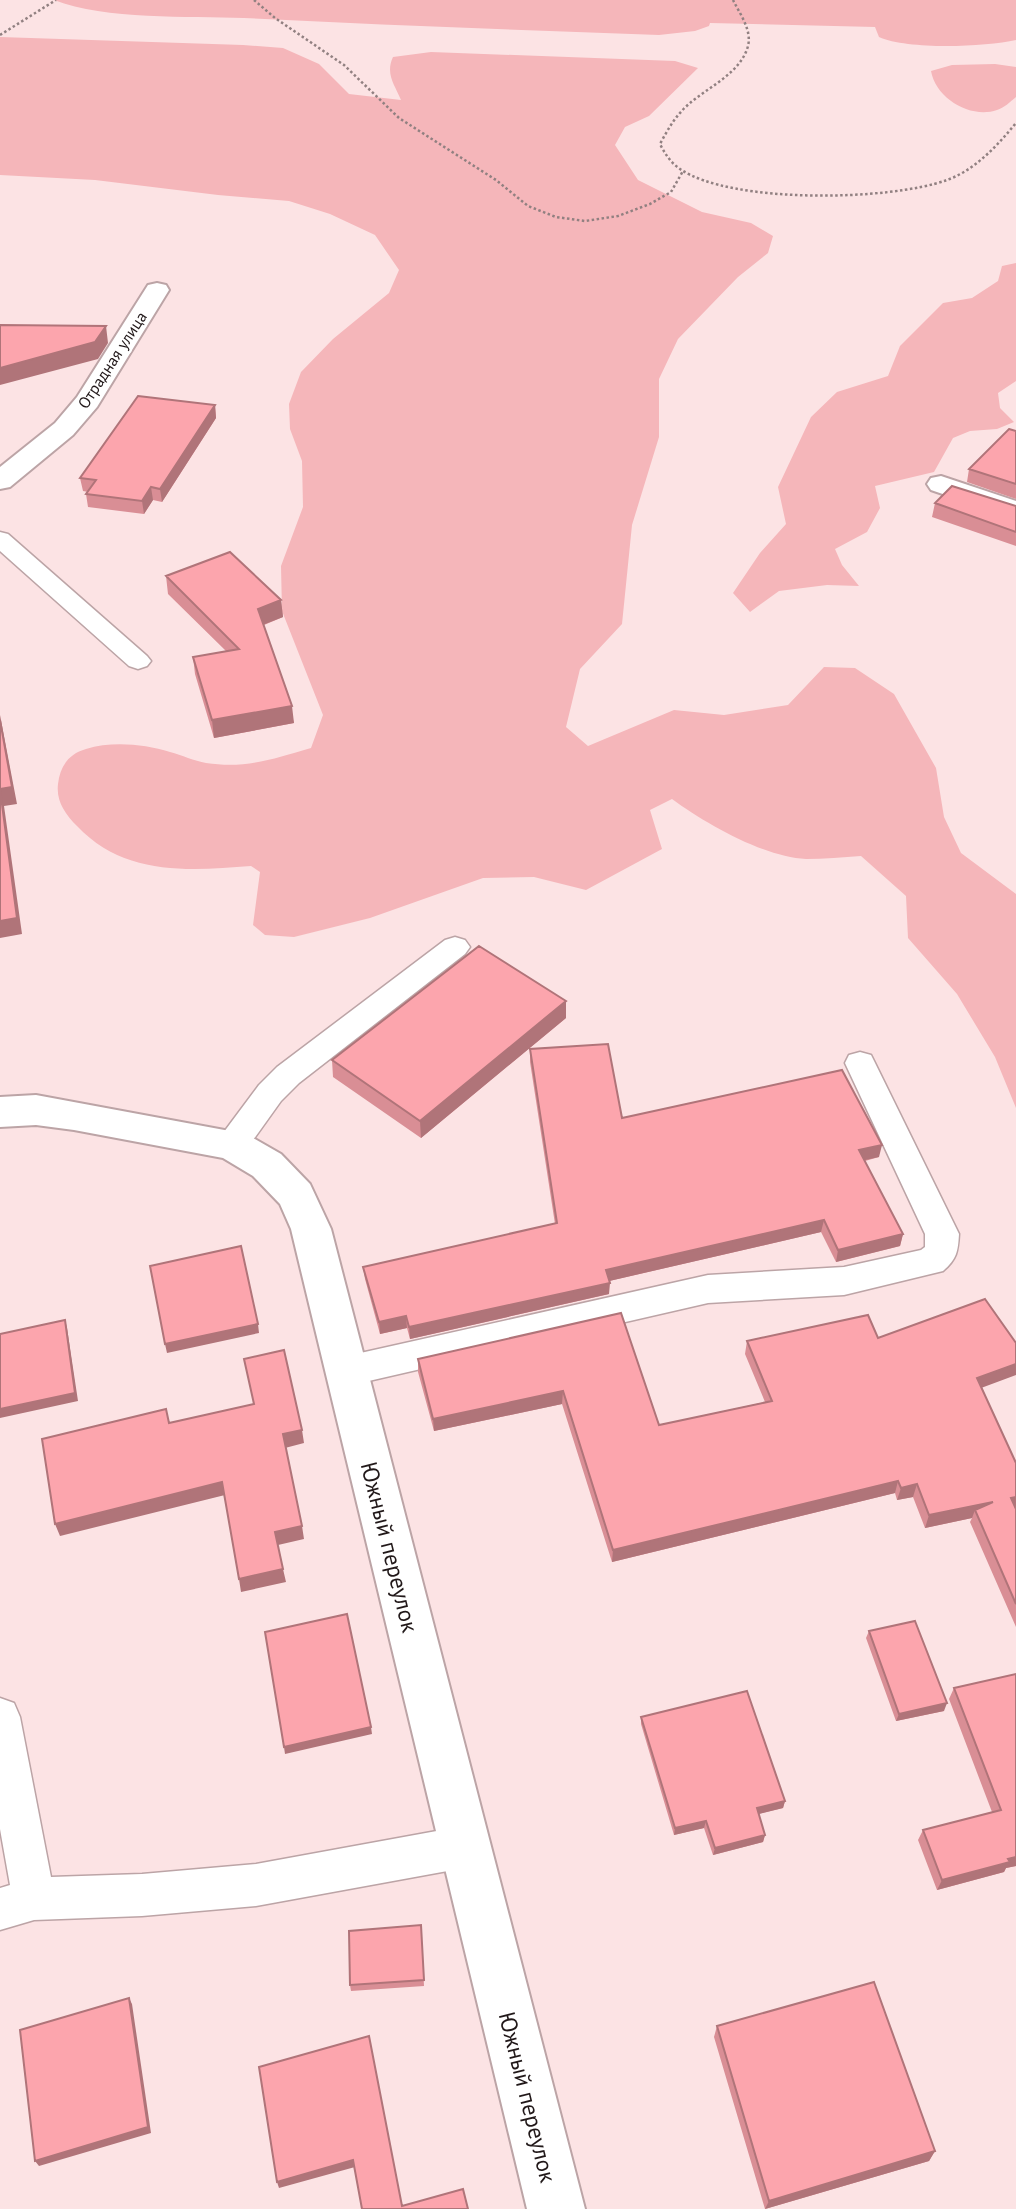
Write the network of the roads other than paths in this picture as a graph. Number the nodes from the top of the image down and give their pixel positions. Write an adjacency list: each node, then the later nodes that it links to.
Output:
1 (157, 290): 2 (street, Отрадная улица)
2 (0, 481)
3 (941, 484): 4 (street)
4 (1016, 511)
5 (0, 539): 6 (lane)
6 (138, 661)
7 (455, 947): 10 (lane)
8 (860, 1063): 11 (lane)
9 (1, 1111): 10 (street, Южный переулок)
10 (232, 1146): 11 (street, Южный переулок)
11 (347, 1371): 13 (street, Южный переулок)
12 (0, 1717): 14 (lane)
13 (464, 1847): 14 (lane); 15 (street, Южный переулок)
14 (17, 1904)
15 (556, 2209)

